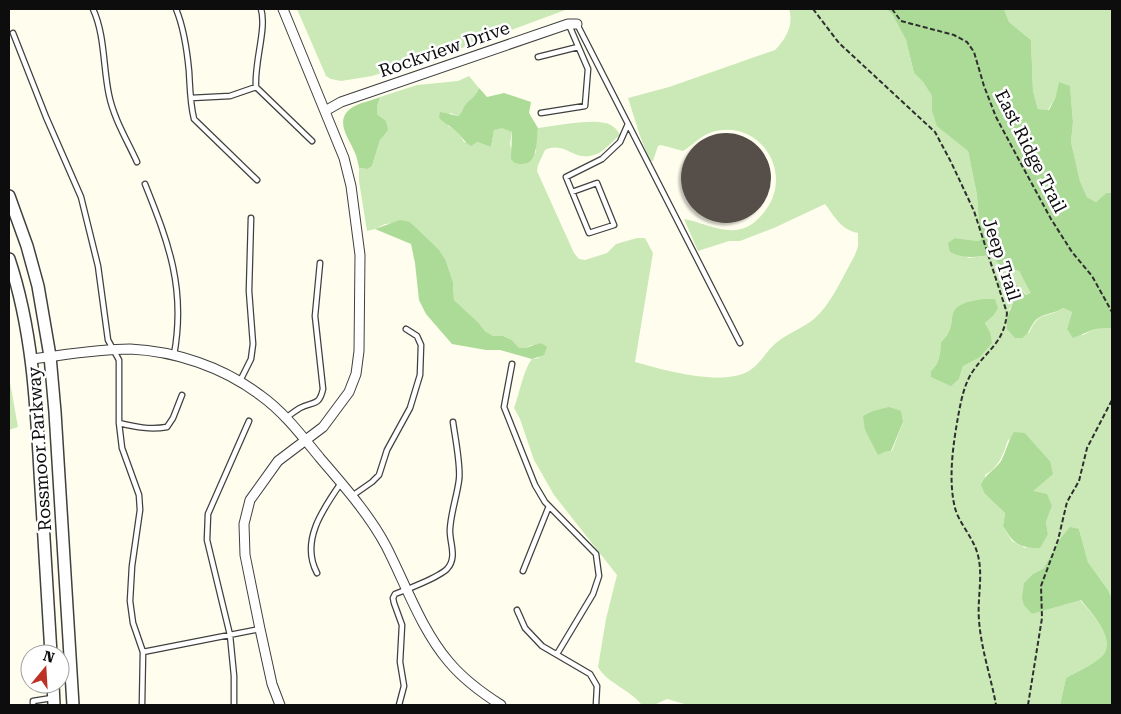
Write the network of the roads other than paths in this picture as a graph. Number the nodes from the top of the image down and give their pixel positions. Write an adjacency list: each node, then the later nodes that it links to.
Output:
1 (93, 9): 15 (lane)
2 (176, 9): 10 (lane)
3 (262, 9): 9 (lane)
4 (284, 9): 11 (street)
5 (572, 24): 7 (lane); 11 (street, Rockview Drive); 13 (lane)
6 (13, 33): 26 (lane)
7 (578, 47): 8 (lane); 12 (lane)
8 (538, 58)
9 (256, 87): 10 (lane); 14 (lane)
10 (190, 98): 16 (lane)
11 (325, 111): 37 (street)
12 (541, 114)
13 (628, 124): 18 (lane); 25 (lane)
14 (312, 141)
15 (137, 162)
16 (257, 180)
17 (145, 184): 28 (lane)
18 (572, 192): 18 (lane)
19 (9, 196): 21 (street, Rossmoor Parkway)
20 (251, 218): 31 (lane)
21 (13, 221): 27 (street, Rossmoor Parkway)
22 (9, 259): 29 (street, Rossmoor Parkway)
23 (320, 263): 33 (lane)
24 (406, 329): 39 (lane)
25 (740, 342)
26 (113, 350): 27 (street); 28 (street); 36 (lane)
27 (50, 356): 29 (street); 52 (street, Rossmoor Parkway)
28 (173, 356): 31 (street)
29 (32, 359): 47 (street, Rossmoor Parkway)
30 (512, 364): 40 (lane)
31 (240, 381): 33 (street)
32 (182, 395): 36 (lane)
33 (286, 418): 37 (street)
34 (249, 421): 46 (lane)
35 (453, 422): 43 (lane)
36 (119, 423): 48 (lane)
37 (306, 440): 38 (street); 45 (street)
38 (341, 483): 39 (street); 42 (lane)
39 (352, 496): 43 (street)
40 (549, 506): 41 (lane); 49 (lane)
41 (523, 571)
42 (317, 573)
43 (407, 590): 56 (lane); 57 (street)
44 (517, 610): 49 (lane)
45 (260, 629): 46 (lane); 55 (street)
46 (230, 635): 48 (lane); 54 (lane)
47 (50, 644)
48 (143, 652): 53 (lane)
49 (558, 654): 58 (lane)
50 (54, 701): 51 (lane)
51 (33, 705)
52 (73, 705)
53 (142, 705)
54 (234, 705)
55 (280, 705)
56 (399, 705)
57 (502, 705)
58 (596, 705)

